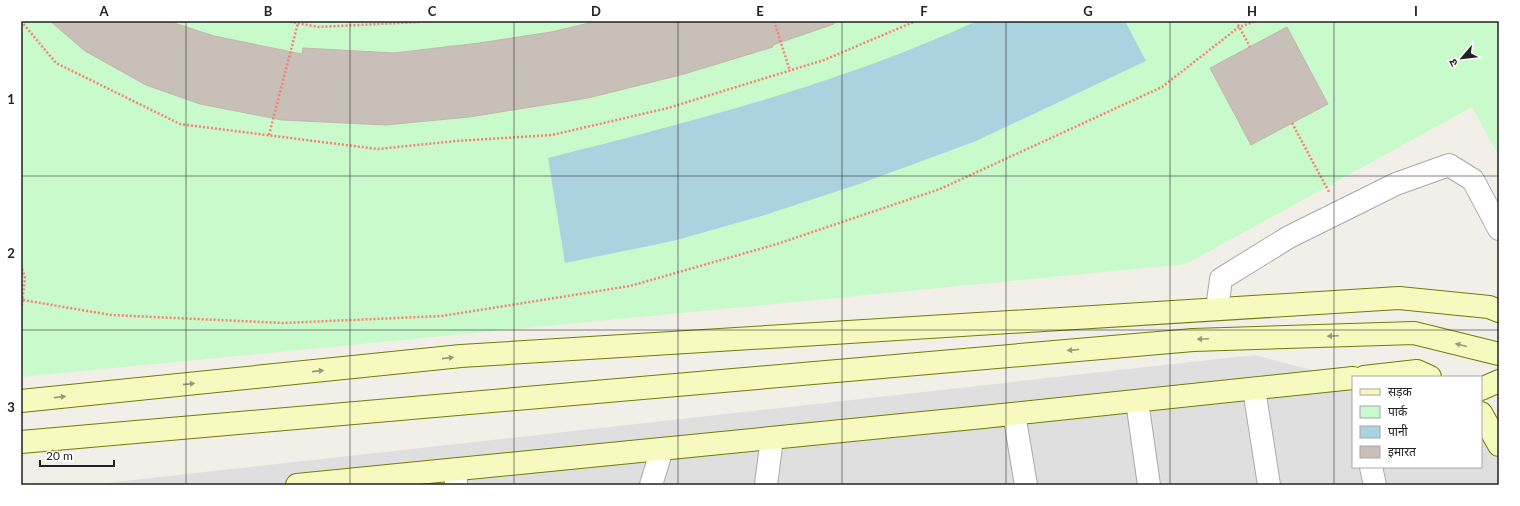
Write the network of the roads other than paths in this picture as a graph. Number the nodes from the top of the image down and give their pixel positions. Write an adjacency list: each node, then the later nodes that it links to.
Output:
1 (1499, 229): 2 (street)
2 (1217, 309): 3 (street); 11 (street, one-way to 2)
3 (1499, 311)
4 (1499, 354): 16 (street, one-way to 16)
5 (1386, 376): 6 (street)
6 (1428, 376)
7 (1352, 381): 9 (street)
8 (1499, 381): 10 (street)
9 (1254, 389): 12 (street); 26 (street)
10 (1482, 389)
11 (21, 401)
12 (1137, 401): 13 (street); 25 (street)
13 (1014, 414): 15 (street); 24 (street)
14 (1482, 415): 17 (street)
15 (772, 438): 18 (street); 23 (street)
16 (21, 442)
17 (1499, 445)
18 (662, 449): 20 (street); 22 (street)
19 (1371, 468): 27 (street)
20 (456, 477): 21 (street)
21 (297, 485)
22 (651, 485)
23 (766, 485)
24 (1026, 485)
25 (1149, 485)
26 (1268, 485)
27 (1375, 485)

